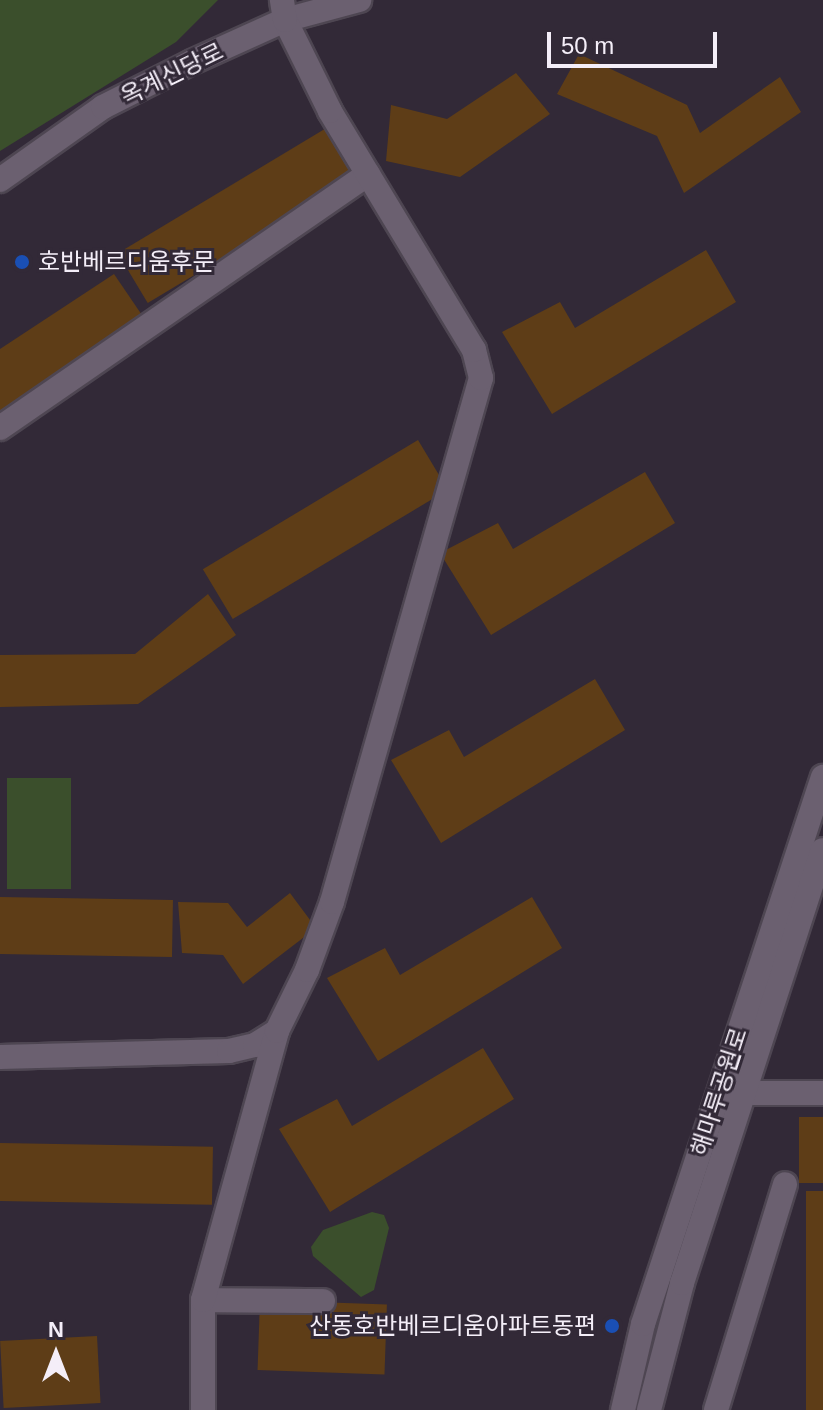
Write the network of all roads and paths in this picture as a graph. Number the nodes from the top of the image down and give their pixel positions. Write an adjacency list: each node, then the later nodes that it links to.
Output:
1 (359, 0): 2 (street, 옥계신당로)
2 (283, 10): 3 (street); 4 (street, 옥계신당로)
3 (368, 174): 5 (street); 8 (street)
4 (0, 180)
5 (0, 428)
6 (823, 777): 10 (street, 해마루공원로)
7 (823, 850): 11 (street, 해마루공원로)
8 (277, 1031): 9 (street); 14 (street)
9 (0, 1057)
10 (718, 1093): 11 (street); 17 (street, 해마루공원로)
11 (744, 1093): 12 (street); 18 (street, 해마루공원로)
12 (823, 1093)
13 (785, 1184): 19 (street)
14 (203, 1300): 15 (street); 16 (street)
15 (323, 1301)
16 (203, 1410)
17 (623, 1410)
18 (649, 1410)
19 (716, 1410)

